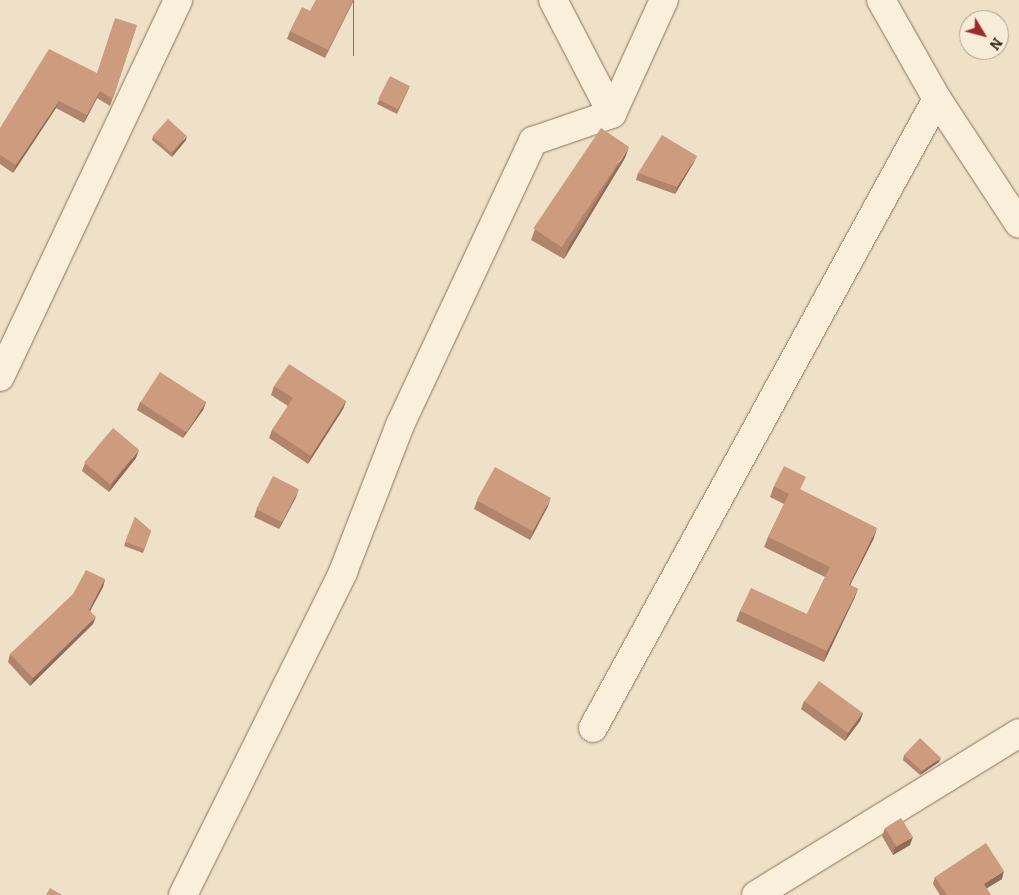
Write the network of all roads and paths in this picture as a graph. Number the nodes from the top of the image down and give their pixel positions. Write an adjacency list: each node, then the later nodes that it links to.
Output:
1 (178, 0): 8 (street)
2 (553, 0): 6 (street)
3 (664, 0): 6 (street)
4 (881, 0): 5 (street)
5 (937, 99): 7 (street); 9 (street)
6 (612, 114): 11 (street)
7 (1019, 224)
8 (2, 364)
9 (593, 728)
10 (1019, 733): 12 (street)
11 (182, 895)
12 (756, 895)

